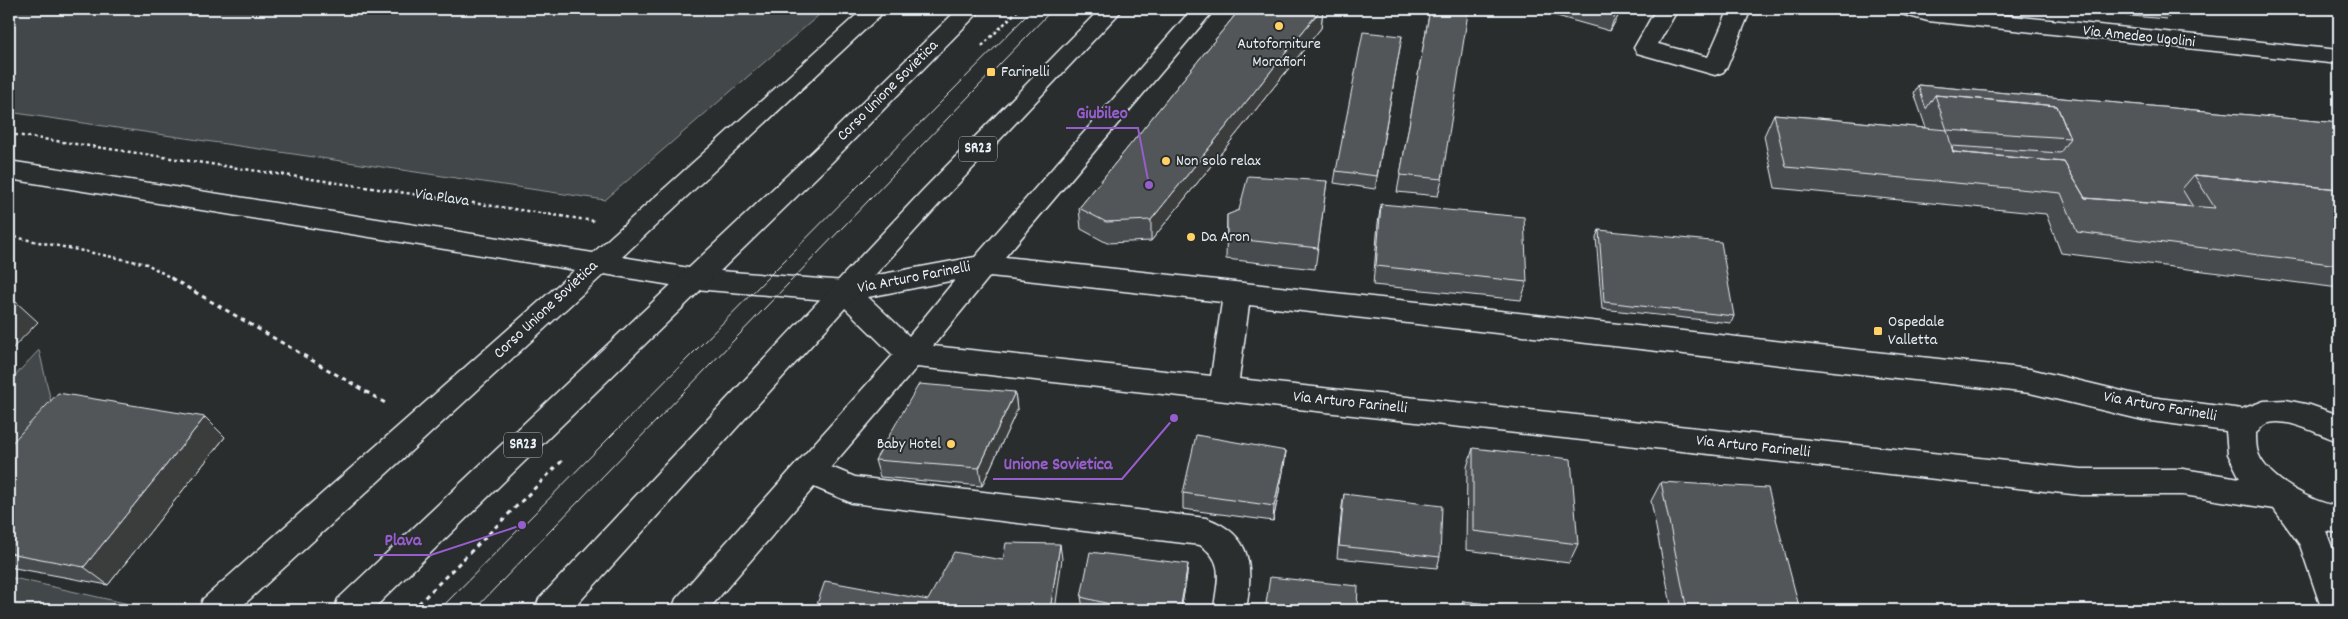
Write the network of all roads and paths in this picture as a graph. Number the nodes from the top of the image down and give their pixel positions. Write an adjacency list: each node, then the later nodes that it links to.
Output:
1 (876, 9): 13 (street, Corso Unione Sovietica)
2 (971, 9): 15 (street, Corso Unione Sovietica / SR23)
3 (1112, 9): 16 (street, SR23)
4 (1204, 9): 14 (street)
5 (1667, 9): 6 (street)
6 (1740, 9)
7 (1909, 9): 8 (street, Via Amedeo Ugolini)
8 (2339, 57)
9 (9, 134): 11 (path, Via Plava)
10 (9, 170): 13 (street)
11 (595, 221)
12 (9, 236): 21 (path)
13 (596, 264): 15 (street); 21 (street, Corso Unione Sovietica)
14 (983, 265): 16 (street, Via Arturo Farinelli); 17 (street, Via Arturo Farinelli); 18 (street)
15 (695, 279): 16 (street); 27 (street, Corso Unione Sovietica / SR23)
16 (845, 291): 18 (street, Via Arturo Farinelli); 28 (street, SR23)
17 (1237, 293): 19 (street); 20 (street, Via Arturo Farinelli)
18 (910, 355): 19 (street, Via Arturo Farinelli); 23 (street)
19 (1224, 389): 24 (street, Via Arturo Farinelli)
20 (2249, 422): 22 (street, Via Arturo Farinelli); 24 (street, Via Arturo Farinelli)
21 (421, 424): 26 (street, Corso Unione Sovietica)
22 (2339, 430)
23 (809, 471): 29 (street); 30 (street)
24 (2282, 497): 25 (street, Via Arturo Farinelli); 31 (street)
25 (2339, 520)
26 (215, 610)
27 (350, 610)
28 (551, 610)
29 (688, 610)
30 (1230, 610)
31 (2338, 610)

